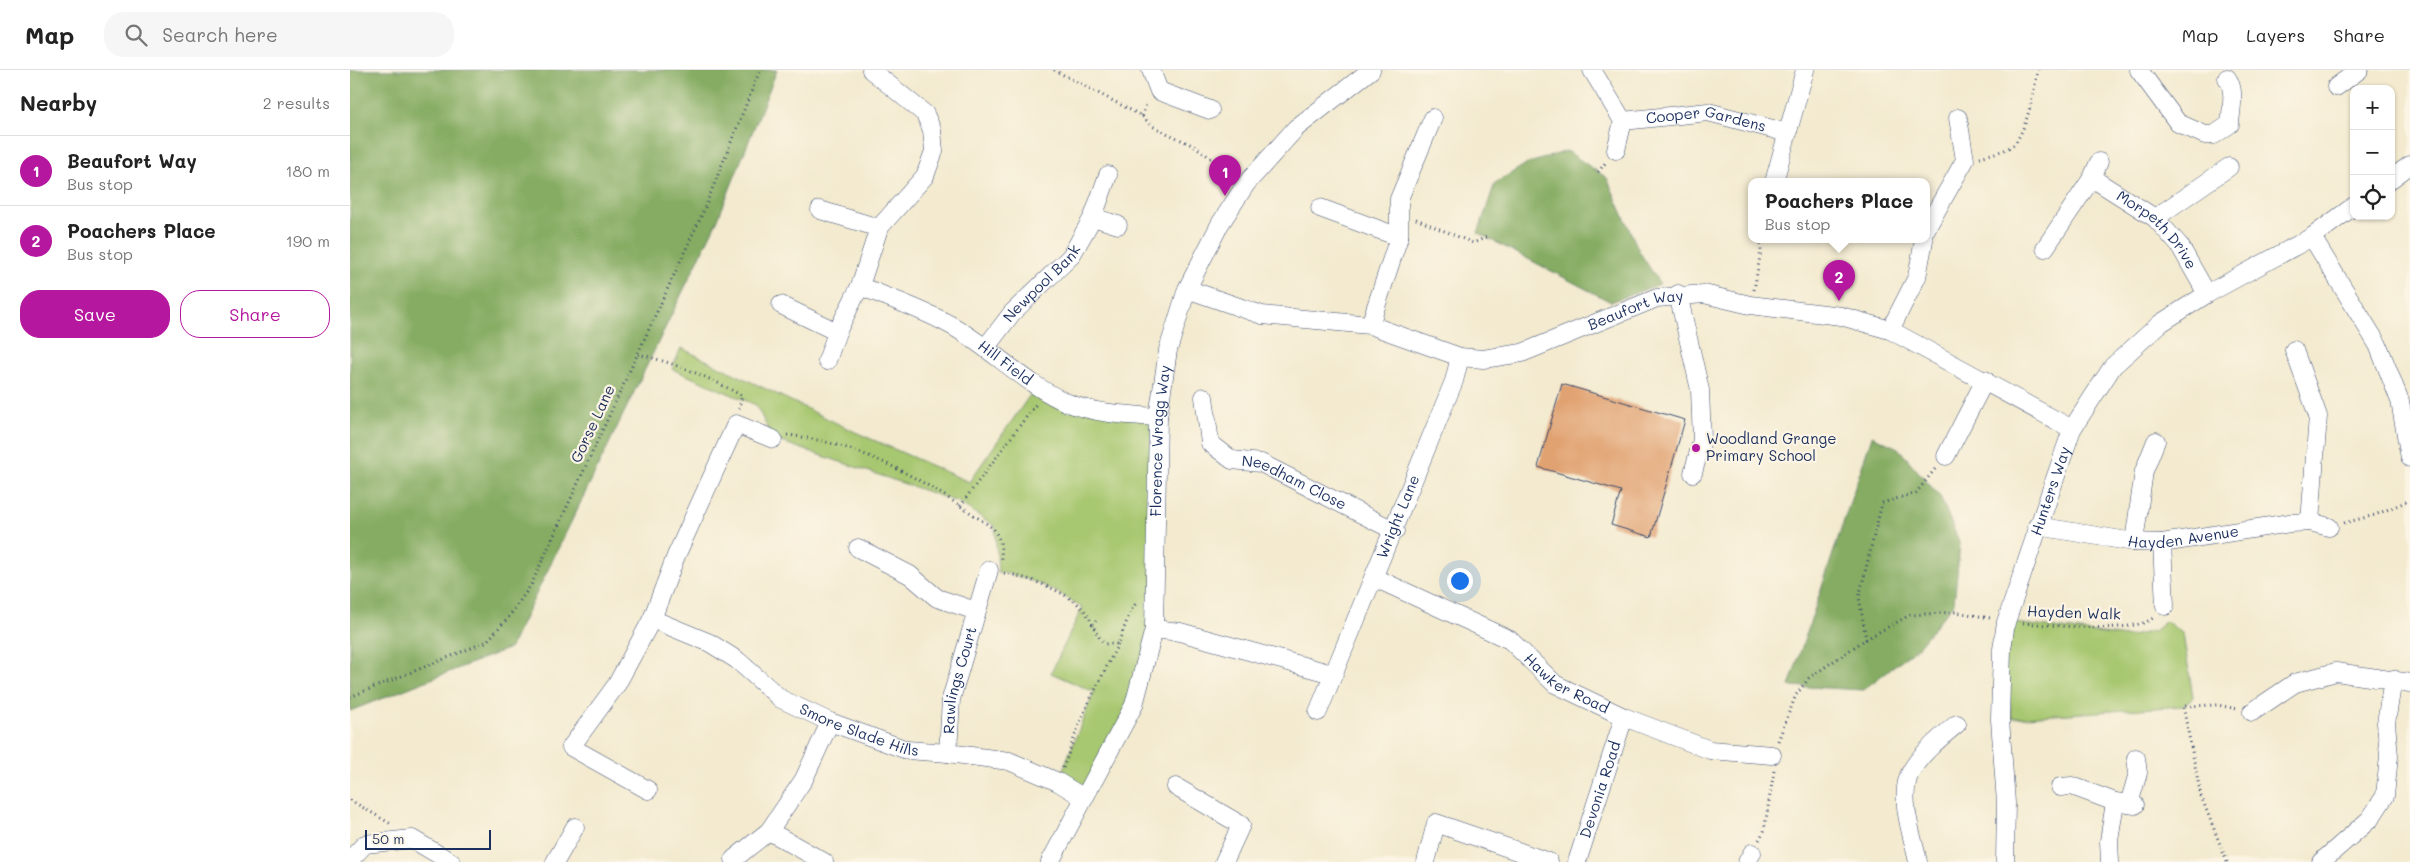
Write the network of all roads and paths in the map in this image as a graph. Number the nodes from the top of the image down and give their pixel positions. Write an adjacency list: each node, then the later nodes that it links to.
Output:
1 (760, 70): 54 (path, Gorse Lane)
2 (871, 70): 36 (street)
3 (1054, 70): 15 (path)
4 (1151, 70): 13 (street)
5 (1371, 70): 27 (street, Florence Wragg Way)
6 (1592, 70): 18 (street)
7 (1805, 70): 19 (street, Cooper Gardens)
8 (2038, 70): 21 (path)
9 (2139, 70): 11 (street)
10 (2359, 70): 12 (street)
11 (2227, 78)
12 (2336, 86)
13 (1154, 94): 14 (street); 15 (path)
14 (1210, 110)
15 (1142, 116): 27 (path)
16 (1433, 118): 31 (street)
17 (1958, 118): 21 (street)
18 (1623, 121): 19 (street, Cooper Gardens); 20 (street)
19 (1788, 132): 26 (street, Cooper Gardens)
20 (1616, 150)
21 (1964, 160): 34 (street)
22 (2410, 165): 25 (street)
23 (2229, 167): 33 (street)
24 (1108, 175): 32 (street, Newpool Bank)
25 (2395, 176)
26 (1775, 178)
27 (1246, 184): 44 (street, Florence Wragg Way)
28 (1320, 208): 37 (street)
29 (2350, 209): 39 (street, Hunters Way)
30 (820, 210): 36 (street)
31 (1399, 212): 37 (street); 38 (path)
32 (1094, 217): 35 (street); 52 (street, Newpool Bank)
33 (2155, 218): 42 (street, Morpeth Drive); 46 (street, Morpeth Drive)
34 (1930, 222)
35 (1118, 225)
36 (879, 228): 43 (street)
37 (1398, 237): 49 (street)
38 (1488, 237)
39 (2312, 237): 46 (street, Hunters Way); 58 (street)
40 (1760, 243): 48 (path)
41 (1923, 243): 50 (street)
42 (2045, 248)
43 (860, 286): 51 (street); 52 (street, Hill Field)
44 (1187, 289): 49 (street, Beaufort Way); 61 (street, Florence Wragg Way)
45 (1678, 294): 48 (street, Beaufort Way); 55 (street, Beaufort Way); 68 (street)
46 (2207, 294): 63 (street, Hunters Way)
47 (781, 305): 51 (street)
48 (1750, 305): 50 (street, Beaufort Way)
49 (1370, 325): 55 (street, Beaufort Way)
50 (1890, 330): 57 (street, Beaufort Way)
51 (837, 332): 56 (street)
52 (986, 347): 59 (street, Hill Field)
53 (2294, 350): 71 (street)
54 (638, 354): 62 (path); 93 (path, Gorse Lane)
55 (1460, 358): 74 (street, Wright Lane)
56 (826, 361)
57 (1984, 380): 63 (street, Beaufort Way); 66 (street)
58 (2402, 380): 67 (street)
59 (1046, 390): 61 (street, Hill Field); 70 (path)
60 (1204, 397): 74 (street, Needham Close)
61 (1158, 417): 80 (street, Florence Wragg Way)
62 (736, 424): 64 (street); 83 (street)
63 (2072, 429): 72 (street, Hunters Way)
64 (773, 439): 70 (path)
65 (2156, 441): 75 (street)
66 (1946, 456): 88 (path)
67 (2410, 458)
68 (1693, 473)
69 (2410, 500): 73 (path)
70 (960, 506): 78 (path)
71 (2310, 522): 73 (street, Hayden Avenue); 76 (street, Hayden Avenue)
72 (2037, 526): 75 (street, Hayden Avenue); 85 (street, Hunters Way)
73 (2329, 527)
74 (1394, 531): 79 (street, Wright Lane)
75 (2134, 542): 76 (street, Hayden Avenue)
76 (2162, 543): 81 (street)
77 (858, 548): 82 (street, Rawlings Court)
78 (989, 570): 82 (street, Rawlings Court); 86 (path)
79 (1375, 578): 90 (street, Wright Lane); 96 (street, Hawker Road)
80 (1156, 579): 87 (street, Florence Wragg Way); 89 (path)
81 (2165, 606): 85 (path, Hayden Walk)
82 (976, 610): 99 (street, Rawlings Court)
83 (652, 619): 97 (street, Smore Slade Hills); 105 (street)
84 (1096, 621): 86 (path)
85 (2006, 622): 88 (path, Hayden Walk); 124 (street, Hunters Way)
86 (1092, 625): 89 (path)
87 (1154, 628): 90 (street); 106 (street, Florence Wragg Way)
88 (1866, 639): 100 (path, Hayden Walk)
89 (1118, 644): 102 (path)
90 (1332, 674): 94 (street, Wright Lane)
91 (2393, 679): 92 (street); 95 (street); 127 (street)
92 (2410, 683)
93 (350, 697)
94 (1318, 712)
95 (2252, 712): 126 (path)
96 (1624, 717): 100 (street, Hawker Road); 122 (street, Devonia Road)
97 (830, 722): 99 (street, Smore Slade Hills); 110 (street)
98 (1957, 724): 123 (street)
99 (948, 752): 102 (street, Smore Slade Hills)
100 (1772, 756): 112 (path)
101 (2136, 758): 108 (street)
102 (1058, 782): 106 (street, Smore Slade Hills)
103 (1176, 787): 119 (street)
104 (2060, 787): 108 (street)
105 (648, 790)
106 (1084, 798): 118 (street, Florence Wragg Way)
107 (350, 800): 111 (path)
108 (2126, 804): 125 (street)
109 (575, 827): 116 (street)
110 (769, 831): 113 (street); 117 (street)
111 (412, 838): 114 (street); 115 (street)
112 (1750, 858)
113 (734, 859)
114 (350, 860)
115 (452, 862)
116 (555, 862)
117 (824, 862)
118 (1050, 862)
119 (1224, 862)
120 (1426, 862): 121 (street)
121 (1549, 862)
122 (1577, 862)
123 (1918, 862)
124 (2005, 862)
125 (2110, 862)
126 (2228, 862)
127 (2321, 862)

